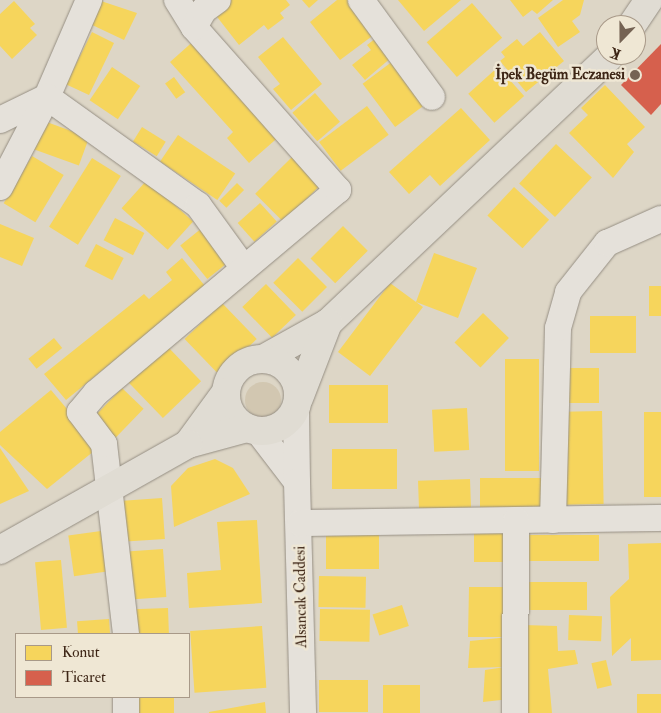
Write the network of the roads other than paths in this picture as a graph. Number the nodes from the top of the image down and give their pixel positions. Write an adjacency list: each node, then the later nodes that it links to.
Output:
1 (89, 0): 11 (street)
2 (177, 0): 9 (street)
3 (218, 0): 9 (street)
4 (361, 0): 12 (street)
5 (626, 0): 7 (main road)
6 (649, 0): 8 (main road)
7 (622, 15)
8 (639, 15)
9 (194, 27): 16 (street)
10 (600, 65): 17 (main road)
11 (47, 97): 13 (street); 14 (street); 16 (street)
12 (432, 97)
13 (0, 120)
14 (0, 187)
15 (661, 219): 27 (street)
16 (242, 267): 24 (street)
17 (328, 323): 18 (main road); 20 (main road)
18 (265, 358): 19 (main road); 20 (main road)
19 (226, 392): 21 (main road); 22 (main road)
20 (297, 404): 21 (main road); 23 (street, Alsancak Caddesi)
21 (253, 430): 22 (main road); 23 (street)
22 (188, 444): 24 (main road)
23 (297, 482): 28 (street, Alsancak Caddesi)
24 (106, 487): 29 (main road); 30 (street)
25 (661, 518): 27 (street)
26 (516, 520): 27 (street); 28 (street); 34 (street)
27 (553, 520)
28 (300, 523): 33 (street, Alsancak Caddesi)
29 (0, 550)
30 (126, 633)
31 (126, 698): 32 (street)
32 (126, 713)
33 (303, 713)
34 (515, 713)

